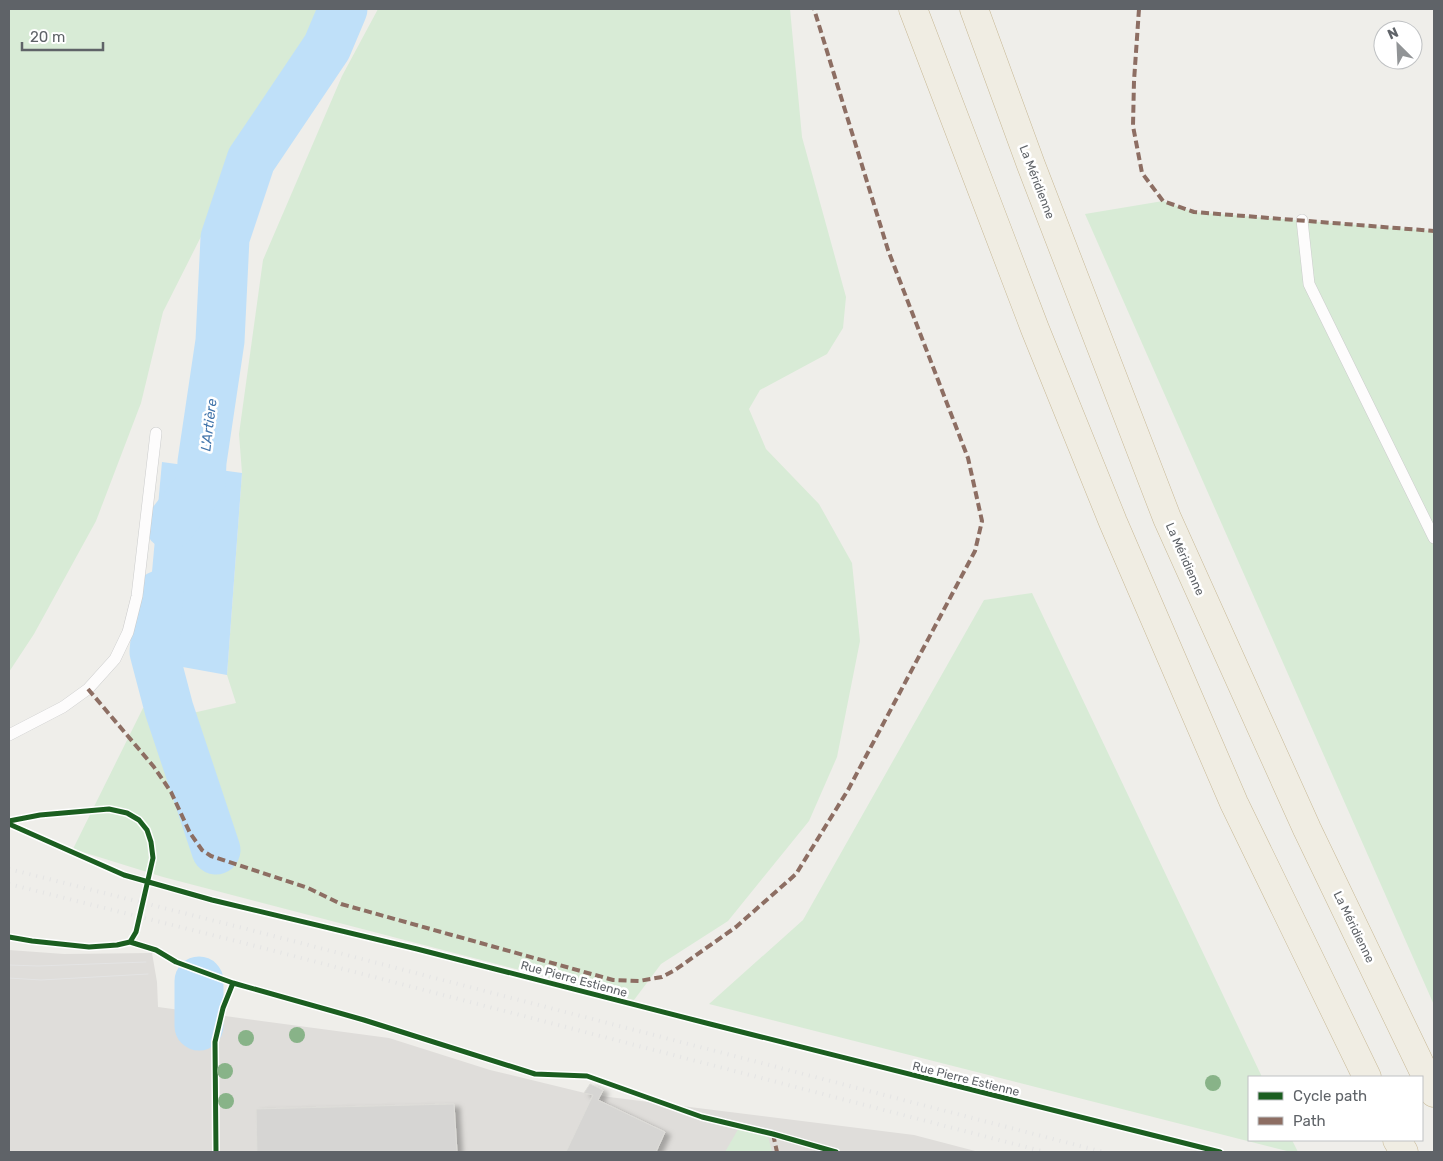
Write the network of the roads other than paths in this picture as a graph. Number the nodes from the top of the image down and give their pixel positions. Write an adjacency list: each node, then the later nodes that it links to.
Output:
1 (913, 9): 7 (highway)
2 (974, 9): 8 (highway, La Méridienne)
3 (1302, 220): 5 (lane)
4 (156, 433): 6 (lane)
5 (1434, 538)
6 (9, 734)
7 (1367, 1076)
8 (1434, 1093)
9 (1398, 1141): 10 (highway)
10 (1404, 1152)

